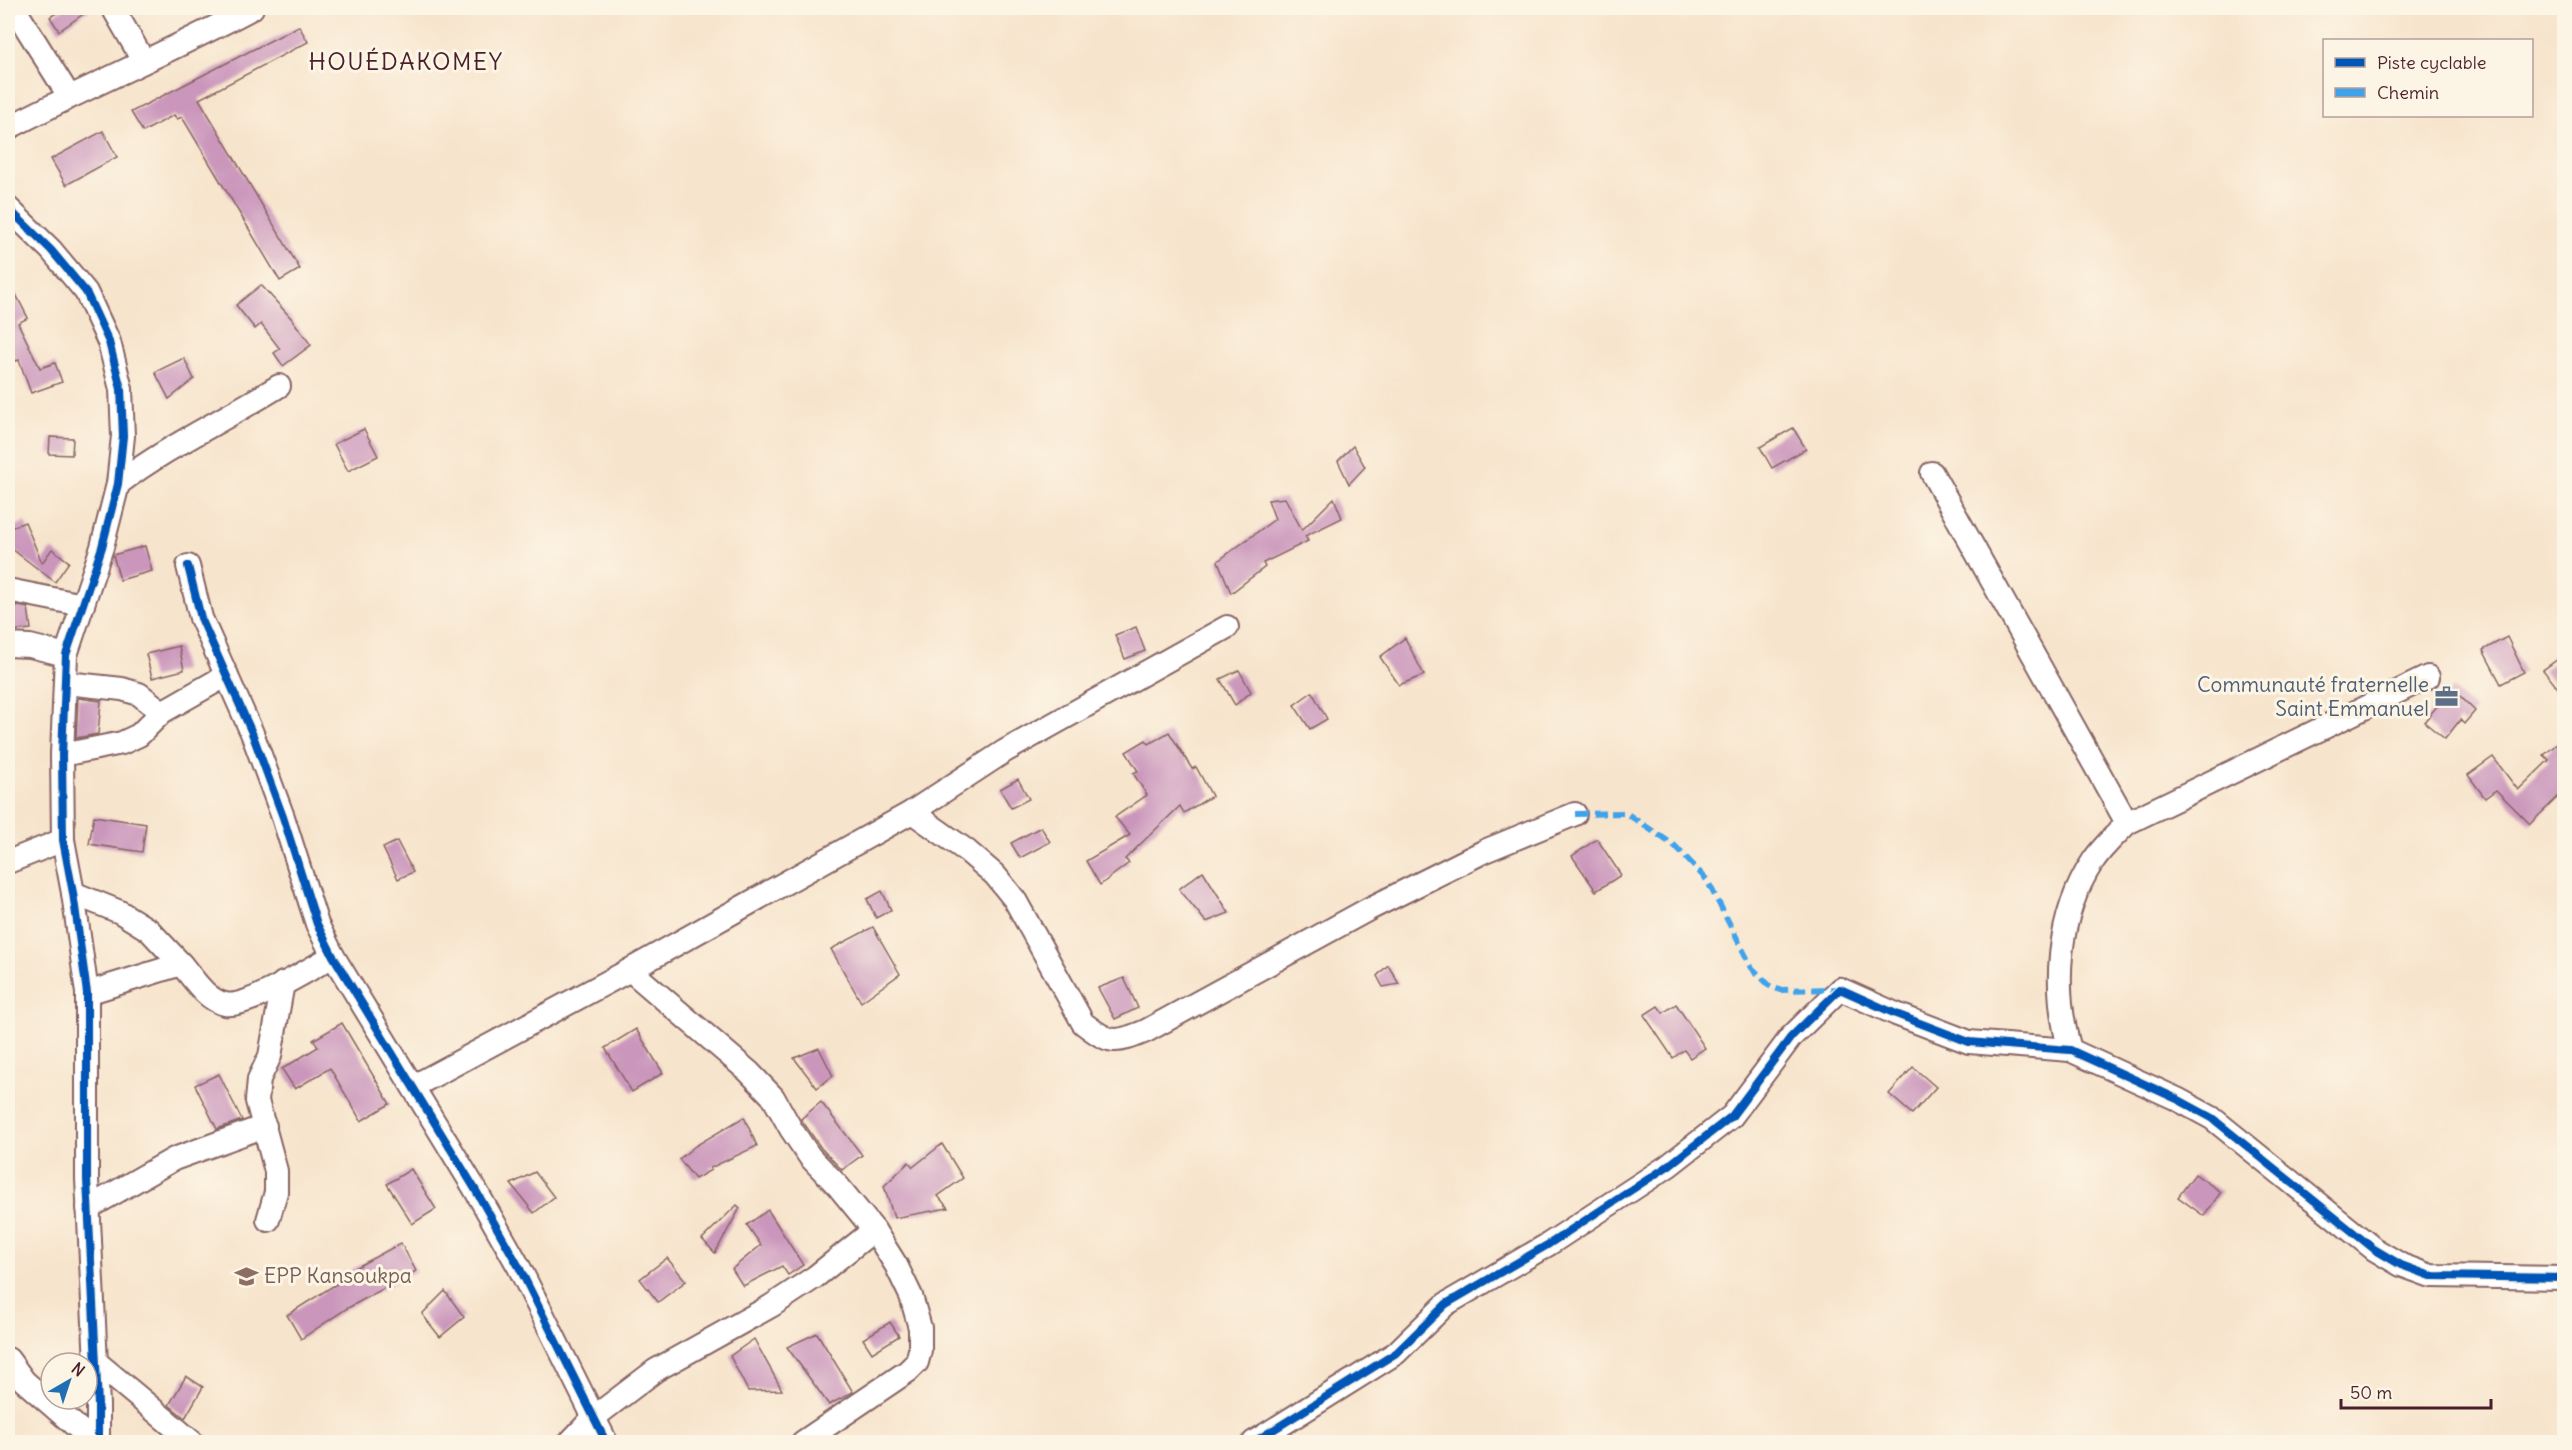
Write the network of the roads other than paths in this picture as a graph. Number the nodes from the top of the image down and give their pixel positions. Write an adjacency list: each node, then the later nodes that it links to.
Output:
1 (14, 8): 6 (street)
2 (113, 8): 5 (street)
3 (252, 8): 4 (street)
4 (214, 16): 5 (street)
5 (143, 60): 6 (street)
6 (69, 96): 7 (street)
7 (8, 128)
8 (8, 208): 11 (street)
9 (279, 386): 11 (street)
10 (1932, 473): 25 (street)
11 (118, 484): 14 (street)
12 (188, 566): 18 (street)
13 (8, 590): 14 (street)
14 (83, 605): 17 (street)
15 (1227, 627): 23 (street)
16 (8, 645): 17 (street)
17 (66, 655): 20 (street)
18 (227, 675): 21 (street); 29 (street)
19 (2427, 677): 25 (street)
20 (66, 683): 21 (street); 22 (street)
21 (162, 712): 22 (street)
22 (62, 755): 26 (street)
23 (912, 812): 24 (street); 31 (street)
24 (1575, 814)
25 (2127, 823): 34 (street)
26 (63, 840): 27 (street); 28 (street)
27 (8, 862)
28 (73, 893): 30 (street); 33 (street)
29 (333, 956): 32 (street); 35 (street)
30 (181, 964): 32 (street); 33 (street)
31 (630, 970): 35 (street); 39 (street)
32 (283, 983): 36 (street)
33 (87, 993): 37 (street)
34 (2070, 1050): 40 (street); 52 (street)
35 (414, 1086): 46 (street)
36 (265, 1126): 37 (street); 38 (street)
37 (88, 1208): 41 (street)
38 (268, 1220)
39 (874, 1230): 46 (street); 51 (street)
40 (2565, 1278)
41 (95, 1351)
42 (8, 1359): 44 (street)
43 (99, 1363): 48 (street)
44 (16, 1382): 47 (street)
45 (96, 1411): 47 (street)
46 (593, 1418): 49 (street); 50 (street)
47 (96, 1443)
48 (192, 1443)
49 (570, 1443)
50 (606, 1443)
51 (803, 1443)
52 (1254, 1443)

